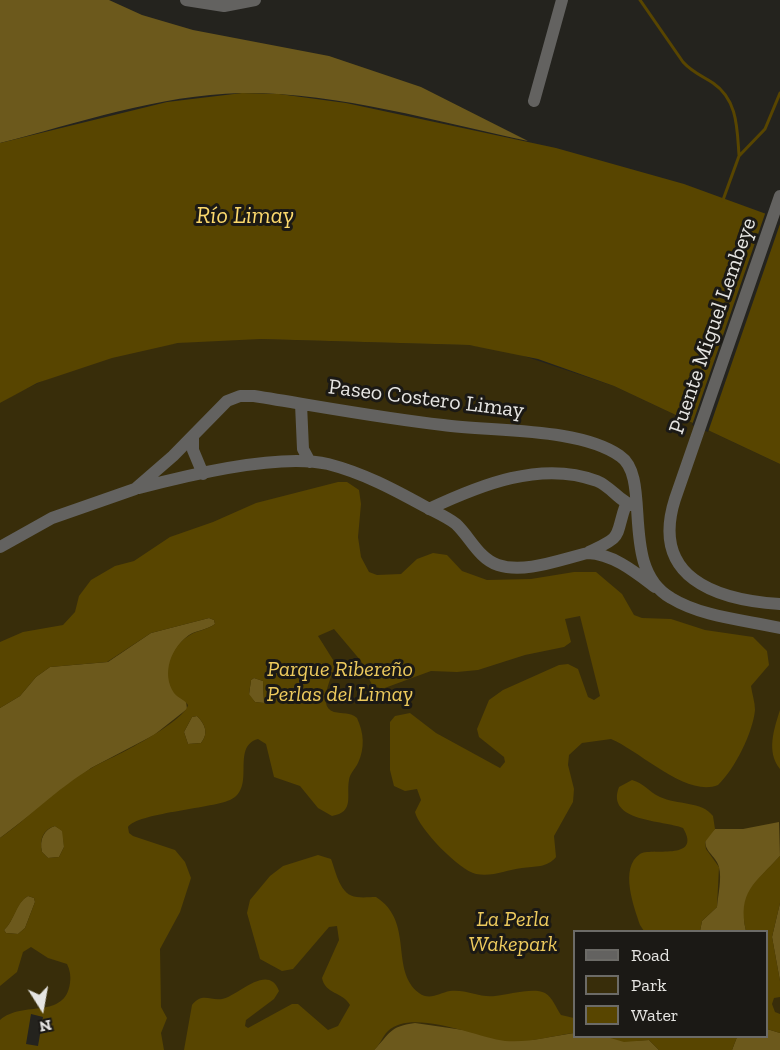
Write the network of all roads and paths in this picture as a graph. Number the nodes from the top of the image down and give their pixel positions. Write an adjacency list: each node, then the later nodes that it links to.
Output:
1 (186, 0): 2 (street)
2 (255, 0)
3 (562, 0): 4 (street)
4 (534, 101)
5 (780, 196): 16 (street, Puente Miguel Lembeye)
6 (301, 404): 7 (street, Paseo Costero Limay); 8 (street); 11 (street, Paseo Costero Limay)
7 (193, 436): 9 (street); 10 (street, Paseo Costero Limay)
8 (310, 462): 9 (street); 12 (street)
9 (203, 474): 10 (street)
10 (135, 489): 13 (street, Paseo Costero Limay)
11 (631, 505): 12 (street); 14 (street); 15 (street, Paseo Costero Limay)
12 (429, 509): 14 (street)
13 (0, 547)
14 (588, 552): 15 (street)
15 (660, 591): 17 (street)
16 (780, 604)
17 (780, 628)

